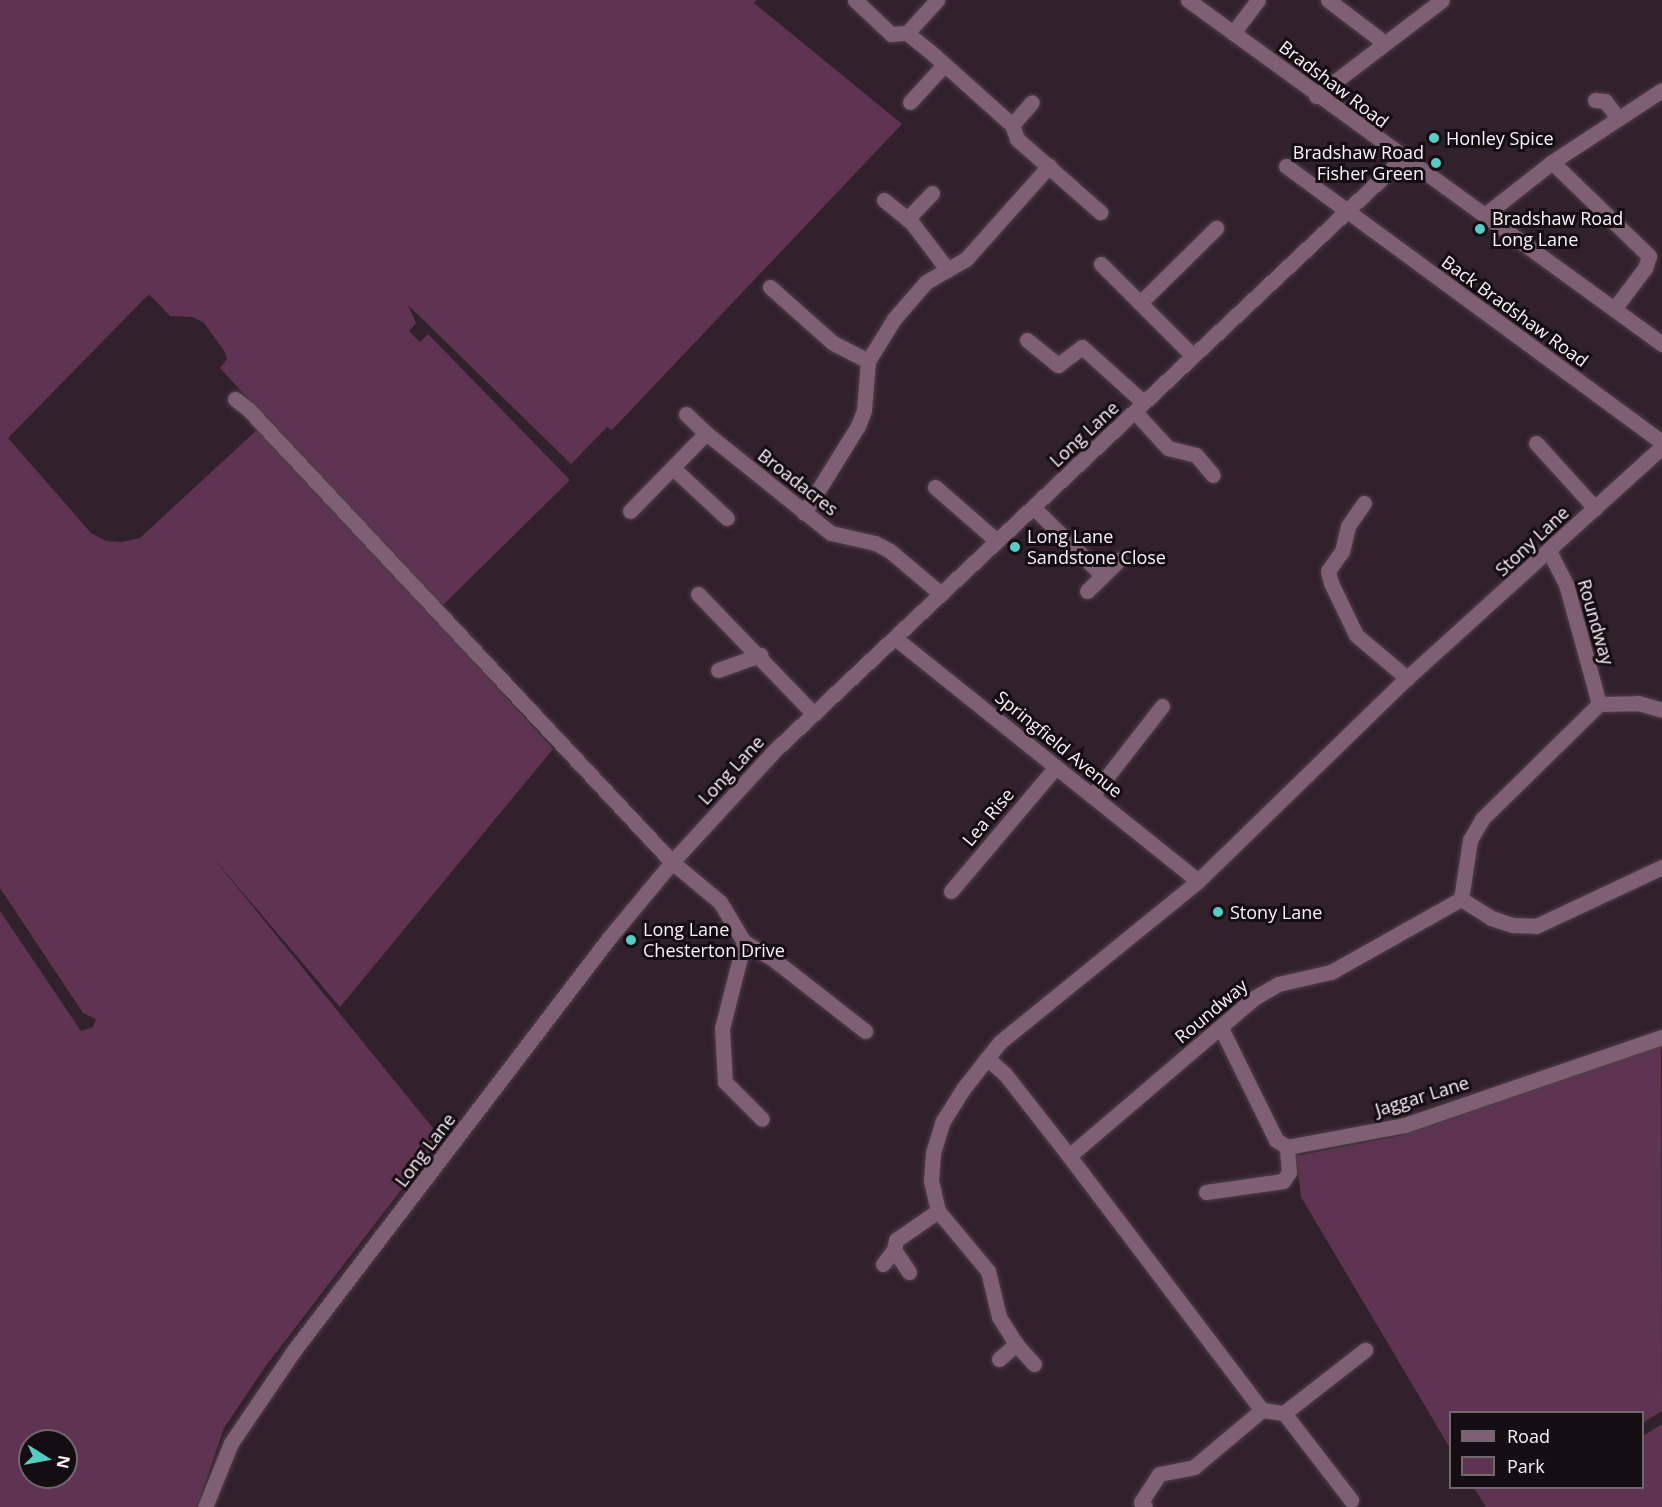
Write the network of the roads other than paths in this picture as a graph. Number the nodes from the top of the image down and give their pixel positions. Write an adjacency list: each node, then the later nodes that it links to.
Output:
1 (855, 0): 8 (street)
2 (937, 0): 8 (street)
3 (1188, 0): 9 (street, Bradshaw Road)
4 (1258, 0): 9 (street)
5 (1328, 0): 10 (street)
6 (1423, 0): 10 (street)
7 (1442, 0): 13 (street)
8 (907, 33): 11 (street)
9 (1233, 33): 13 (street, Bradshaw Road)
10 (1378, 38): 13 (street)
11 (943, 66): 15 (street); 18 (street)
12 (1657, 87): 17 (street)
13 (1312, 93): 19 (street, Bradshaw Road)
14 (1596, 100): 17 (street)
15 (910, 102)
16 (1032, 102): 18 (street)
17 (1618, 118): 20 (street)
18 (1012, 125): 21 (street)
19 (1402, 159): 26 (street, Long Lane); 27 (street, Bradshaw Road)
20 (1551, 162): 27 (street); 34 (street)
21 (1049, 166): 25 (street); 31 (street)
22 (1286, 166): 26 (street, Back Bradshaw Road)
23 (932, 193): 28 (street)
24 (884, 200): 28 (street)
25 (1100, 212)
26 (1345, 213): 37 (street, Long Lane); 44 (street, Back Bradshaw Road)
27 (1486, 214): 34 (street, Bradshaw Road)
28 (907, 219): 31 (street)
29 (1216, 228): 33 (street)
30 (1101, 264): 33 (street)
31 (947, 269): 38 (street)
32 (770, 287): 38 (street)
33 (1140, 303): 37 (street)
34 (1614, 309): 36 (street, Bradshaw Road)
35 (1027, 340): 40 (street)
36 (1662, 345)
37 (1192, 356): 40 (street, Long Lane)
38 (868, 360): 52 (street)
39 (235, 399): 71 (street)
40 (1139, 407): 46 (street); 49 (street, Long Lane)
41 (686, 414): 42 (street, Broadacres)
42 (706, 433): 45 (street); 52 (street, Broadacres)
43 (1536, 443): 50 (street, Stony Lane)
44 (1661, 450): 50 (street, Stony Lane)
45 (674, 470): 51 (street); 53 (street)
46 (1213, 475)
47 (935, 487): 54 (street)
48 (1364, 503): 64 (street)
49 (1033, 507): 54 (street, Long Lane); 57 (street)
50 (1595, 508): 55 (street, Stony Lane)
51 (630, 511)
52 (804, 513): 60 (street, Broadacres)
53 (727, 518)
54 (997, 541): 60 (street, Long Lane)
55 (1550, 553): 64 (street, Stony Lane); 65 (street, Roundway)
56 (1119, 560): 57 (street)
57 (1102, 574): 58 (street)
58 (1087, 591)
59 (698, 594): 62 (street)
60 (941, 594): 61 (street, Long Lane)
61 (895, 638): 68 (street, Long Lane); 69 (street, Springfield Avenue)
62 (760, 655): 63 (street); 68 (street)
63 (718, 670)
64 (1407, 678): 73 (street, Stony Lane)
65 (1599, 704): 67 (street); 75 (street)
66 (1162, 706): 70 (street)
67 (1662, 710)
68 (814, 714): 71 (street, Long Lane)
69 (1055, 768): 70 (street, Springfield Avenue); 74 (street, Lea Rise)
70 (1092, 796): 73 (street, Springfield Avenue)
71 (672, 862): 76 (street); 96 (street, Long Lane)
72 (1662, 867): 75 (street)
73 (1198, 881): 80 (street, Stony Lane)
74 (951, 891)
75 (1461, 900): 77 (street, Roundway)
76 (744, 942): 78 (street); 81 (street)
77 (1221, 1028): 82 (street); 83 (street, Roundway)
78 (865, 1031)
79 (1662, 1036): 82 (street, Jaggar Lane)
80 (987, 1058): 83 (street); 85 (street, Stony Lane)
81 (762, 1119)
82 (1287, 1147): 84 (street)
83 (1069, 1155): 93 (street)
84 (1206, 1192)
85 (938, 1211): 86 (street); 89 (street)
86 (894, 1250): 87 (street); 88 (street)
87 (883, 1264)
88 (909, 1272)
89 (1016, 1344): 91 (street); 92 (street)
90 (1365, 1350): 94 (street)
91 (999, 1359)
92 (1034, 1364)
93 (1262, 1410): 94 (street); 97 (street)
94 (1284, 1413): 95 (street)
95 (1351, 1500)
96 (205, 1507)
97 (1145, 1507)

